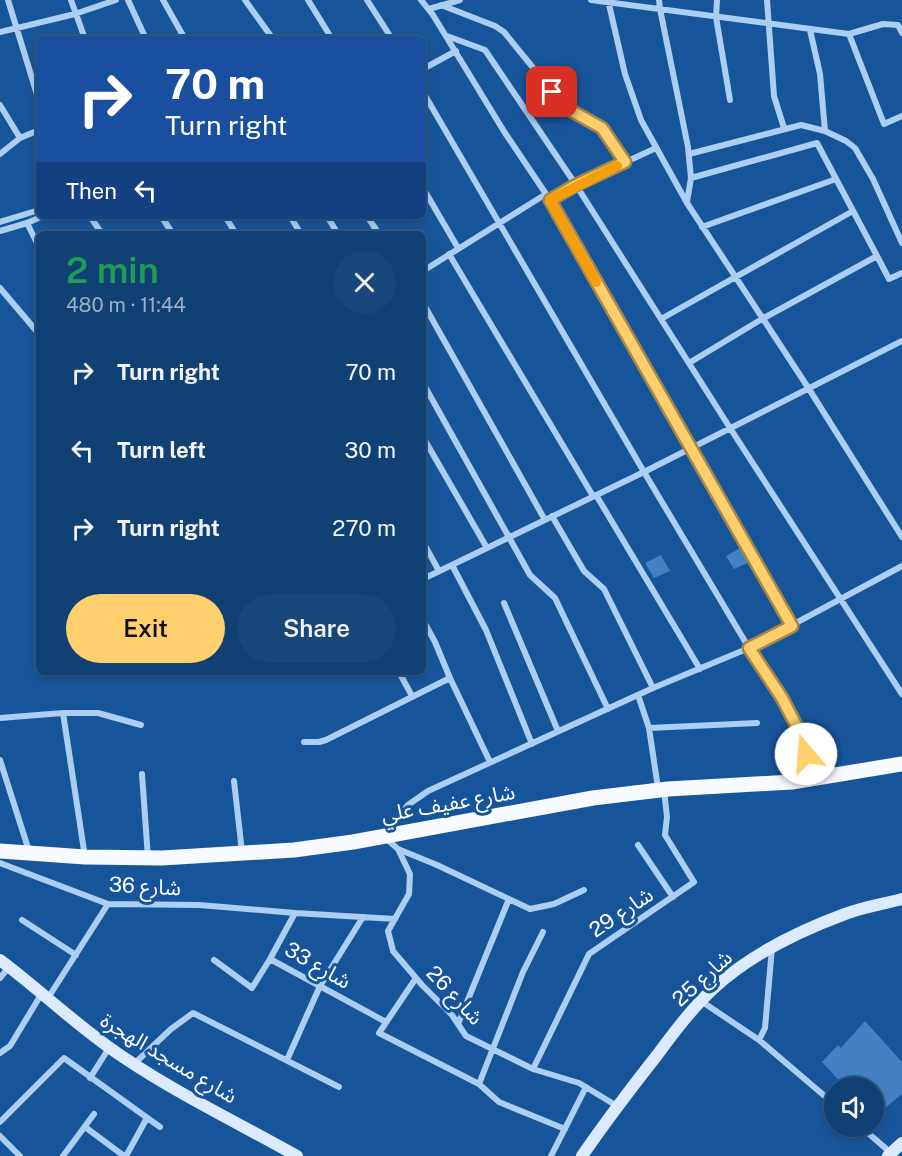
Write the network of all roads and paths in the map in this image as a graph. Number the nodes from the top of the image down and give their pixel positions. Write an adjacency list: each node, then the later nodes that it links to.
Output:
1 (8, 0): 22 (street)
2 (70, 0): 19 (street)
3 (116, 0): 19 (street)
4 (128, 0): 28 (street)
5 (163, 0): 29 (street)
6 (245, 0): 30 (street)
7 (308, 0): 31 (street)
8 (367, 0): 32 (street)
9 (421, 0): 17 (street)
10 (460, 0): 16 (street)
11 (591, 0): 15 (street)
12 (659, 0): 18 (street)
13 (717, 0): 20 (street)
14 (768, 0): 21 (street)
15 (606, 1): 18 (street); 45 (street)
16 (441, 5): 17 (street); 48 (street)
17 (429, 9): 33 (street)
18 (660, 9): 20 (street); 47 (street)
19 (75, 14): 22 (street); 27 (street)
20 (716, 17): 21 (street); 38 (street)
21 (768, 24): 23 (street); 41 (street)
22 (15, 28): 24 (street); 36 (street)
23 (810, 30): 26 (street); 43 (street)
24 (0, 32)
25 (902, 33): 26 (street)
26 (849, 34): 40 (street)
27 (84, 36)
28 (145, 36)
29 (182, 36)
30 (271, 36)
31 (330, 36)
32 (390, 36)
33 (447, 36): 34 (street); 51 (street)
34 (456, 51): 35 (street); 53 (street)
35 (426, 67)
36 (36, 92)
37 (426, 97): 60 (street)
38 (730, 100)
39 (0, 105): 44 (street)
40 (902, 116)
41 (784, 128): 43 (street); 47 (street)
42 (36, 130): 44 (street)
43 (825, 131): 64 (street)
44 (20, 138): 46 (street)
45 (656, 148): 48 (street); 54 (street)
46 (0, 154)
47 (689, 154): 49 (street)
48 (625, 162): 51 (street)
49 (691, 178): 50 (street); 54 (street)
50 (836, 179): 56 (street); 61 (street)
51 (576, 185): 53 (street); 73 (street)
52 (426, 193): 65 (street)
53 (548, 197): 60 (street); 82 (street)
54 (687, 203): 61 (street)
55 (36, 211): 58 (street)
56 (853, 211): 67 (street); 70 (street)
57 (37, 219): 59 (street)
58 (0, 222)
59 (27, 224): 62 (street); 63 (street)
60 (499, 225): 65 (street); 83 (street)
61 (702, 226): 70 (street)
62 (0, 231)
63 (36, 241)
64 (902, 243)
65 (458, 248): 66 (street)
66 (449, 254): 68 (street); 84 (street)
67 (877, 256): 69 (street); 74 (street)
68 (426, 269)
69 (902, 273)
70 (735, 278): 73 (street); 74 (street)
71 (0, 288): 75 (street)
72 (426, 308): 86 (street)
73 (661, 319): 77 (street)
74 (762, 319): 77 (street); 79 (street)
75 (36, 330)
76 (902, 341): 79 (street)
77 (689, 363): 80 (street)
78 (426, 388): 87 (street)
79 (809, 389): 80 (street); 88 (street)
80 (730, 428): 82 (street); 95 (street)
81 (426, 442): 90 (street)
82 (691, 448): 83 (street); 98 (street)
83 (644, 472): 84 (street); 99 (street)
84 (595, 496): 85 (street); 100 (street)
85 (552, 516): 86 (street); 103 (street)
86 (545, 520): 87 (street)
87 (509, 537): 90 (street); 107 (street)
88 (902, 537)
89 (426, 547): 93 (street)
90 (487, 548): 91 (street)
91 (452, 565): 93 (street); 115 (street)
92 (902, 566): 95 (street)
93 (439, 571): 94 (street)
94 (426, 578)
95 (841, 600): 98 (street); 104 (street)
96 (504, 603): 113 (street)
97 (426, 626): 102 (street)
98 (792, 626): 99 (street)
99 (749, 648): 100 (street); 120 (street)
100 (700, 669): 103 (street)
101 (401, 675): 106 (street)
102 (450, 678): 106 (street); 117 (street)
103 (653, 688): 105 (street)
104 (902, 694)
105 (639, 695): 107 (street); 112 (street)
106 (412, 696): 114 (street)
107 (608, 709): 113 (street)
108 (63, 713): 109 (street); 111 (street); 129 (street)
109 (0, 718)
110 (757, 723): 112 (street)
111 (141, 725)
112 (649, 728): 122 (street)
113 (558, 732): 115 (street)
114 (303, 742)
115 (531, 744): 117 (street)
116 (0, 760): 127 (street)
117 (490, 762): 123 (street)
118 (902, 764): 120 (main road, شارع عفيف علي)
119 (142, 774): 130 (street)
120 (812, 779): 122 (main road, شارع عفيف علي)
121 (234, 781): 128 (street)
122 (661, 790): 123 (main road, شارع عفيف علي); 133 (street, شارع 29)
123 (383, 836): 125 (street, شارع 26); 128 (main road, شارع عفيف علي)
124 (638, 845): 133 (street)
125 (398, 849): 134 (street); 139 (street, شارع 26)
126 (0, 851): 127 (main road, شارع عفيف علي)
127 (30, 853): 129 (main road, شارع عفيف علي)
128 (243, 854): 130 (main road, شارع عفيف علي)
129 (85, 857): 130 (main road, شارع عفيف علي)
130 (148, 858)
131 (0, 863): 136 (street, شارع 36)
132 (584, 890): 134 (street)
133 (673, 897): 160 (street, شارع 29)
134 (509, 899): 153 (street)
135 (902, 899): 142 (street, شارع 25)
136 (108, 904): 137 (street, شارع 36); 143 (street)
137 (296, 913): 138 (street, شارع 33); 144 (street, شارع 33)
138 (363, 917): 139 (street, شارع 33); 149 (street)
139 (395, 919): 148 (street, شارع 26)
140 (22, 920): 143 (street)
141 (543, 932): 156 (street)
142 (771, 948): 151 (street, شارع 25); 154 (street)
143 (75, 954): 150 (street)
144 (270, 959): 145 (street); 149 (street, شارع 33)
145 (214, 960)
146 (5, 964): 147 (street); 150 (street, شارع مسجد الهجرة)
147 (0, 978)
148 (416, 978): 152 (street); 153 (street, شارع 26)
149 (320, 986): 152 (street, شارع 33); 158 (street)
150 (45, 996): 155 (street, شارع مسجد الهجرة); 157 (street)
151 (701, 1001): 154 (street); 166 (street, شارع 25)
152 (386, 1022): 162 (street)
153 (458, 1024): 156 (street, شارع 26)
154 (759, 1040): 165 (street)
155 (109, 1048): 159 (street, شارع مسجد الهجرة); 161 (street)
156 (493, 1049): 160 (street, شارع 26); 162 (street)
157 (0, 1053)
158 (287, 1060): 159 (street); 163 (street)
159 (134, 1064): 180 (street, شارع مسجد الهجرة)
160 (534, 1069): 164 (street, شارع 26)
161 (90, 1078): 168 (street); 169 (street)
162 (478, 1084): 172 (street)
163 (339, 1087)
164 (586, 1087): 166 (street, شارع 26); 172 (street)
165 (824, 1095)
166 (617, 1106): 182 (street, شارع 25)
167 (94, 1114): 170 (street)
168 (147, 1118): 171 (street); 179 (street)
169 (0, 1122)
170 (85, 1127): 178 (street); 179 (street)
171 (160, 1127)
172 (565, 1129): 181 (street)
173 (0, 1136): 177 (street)
174 (872, 1137): 176 (street)
175 (902, 1143): 176 (street)
176 (890, 1154)
177 (20, 1156)
178 (63, 1156)
179 (125, 1156)
180 (297, 1156)
181 (550, 1156)
182 (582, 1156)

